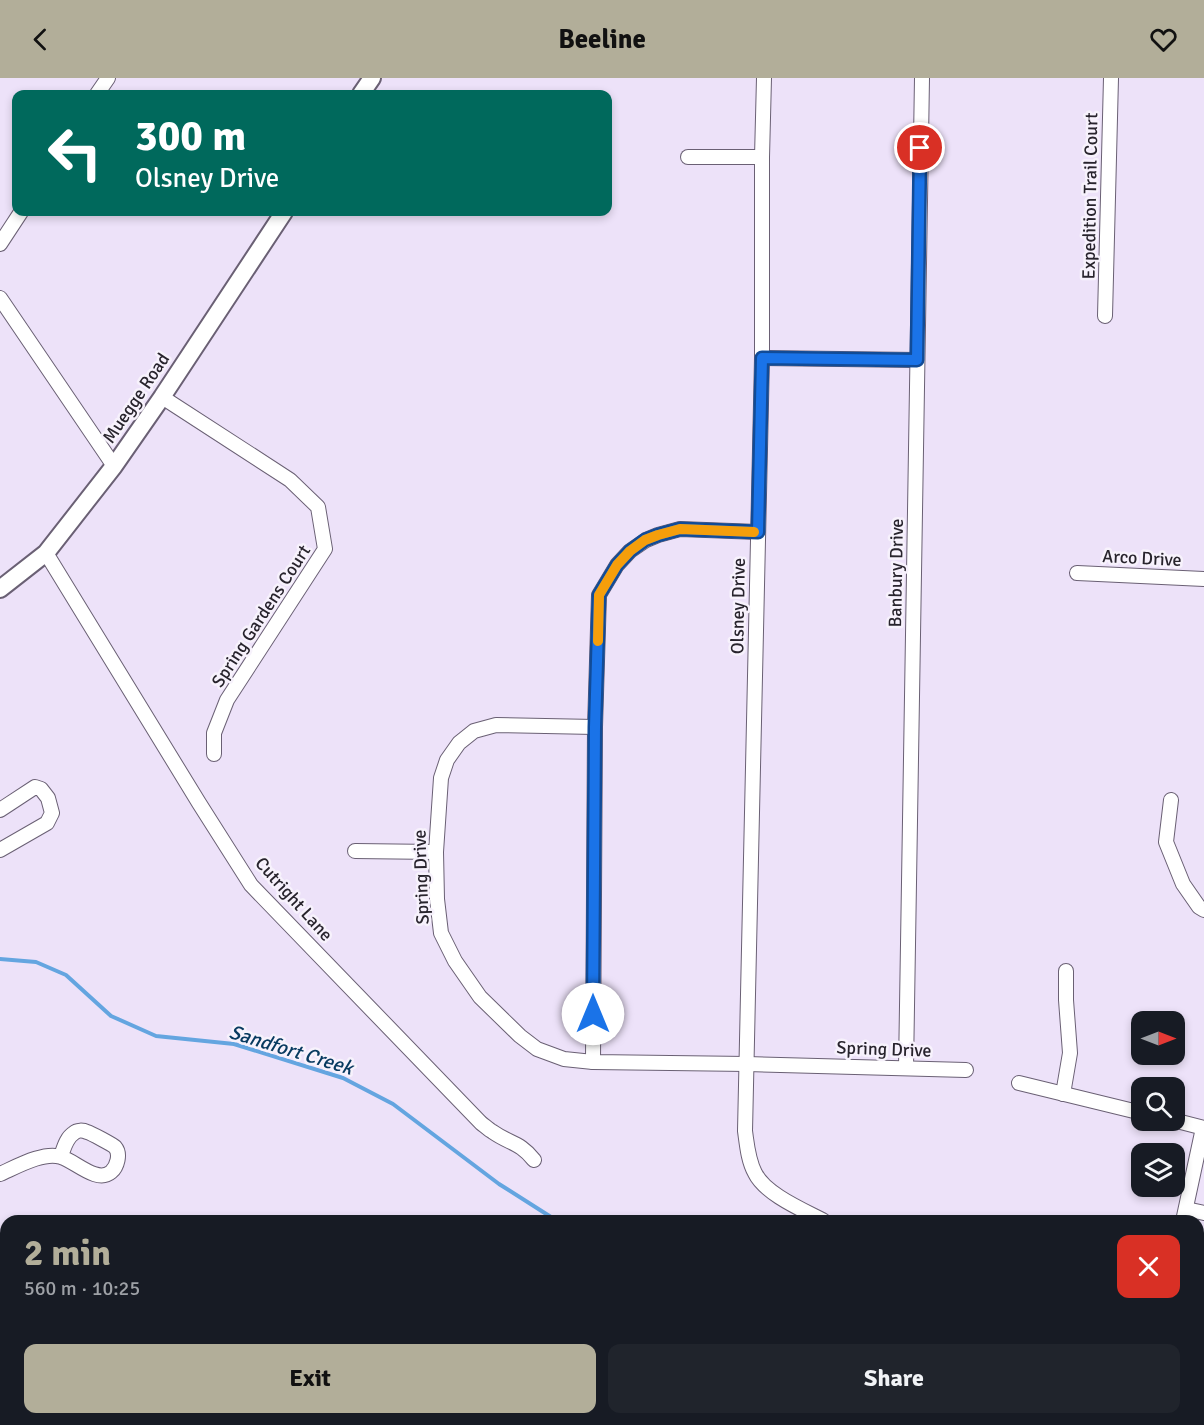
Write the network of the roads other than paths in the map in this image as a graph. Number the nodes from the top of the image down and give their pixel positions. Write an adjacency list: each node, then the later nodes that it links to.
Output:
1 (764, 78): 5 (street, Olsney Drive)
2 (922, 78): 12 (street, Banbury Drive)
3 (1111, 78): 10 (street, Expedition Trail Court)
4 (688, 157): 5 (street)
5 (762, 157): 11 (street, Olsney Drive)
6 (18, 216): 8 (street)
7 (281, 216): 13 (main road, Muegge Road)
8 (0, 244)
9 (0, 298): 14 (street)
10 (1105, 316)
11 (762, 358): 12 (street); 15 (street, Olsney Drive)
12 (917, 360): 31 (street, Banbury Drive)
13 (162, 397): 14 (main road, Muegge Road); 21 (street, Spring Gardens Court)
14 (114, 466): 16 (main road, Muegge Road)
15 (758, 532): 20 (street); 30 (street, Olsney Drive)
16 (46, 553): 19 (main road, Muegge Road); 39 (street, Cutright Lane)
17 (1077, 573): 18 (street, Arco Drive)
18 (1204, 579)
19 (0, 589)
20 (595, 727): 26 (street, Spring Drive); 29 (street)
21 (214, 754)
22 (1172, 800): 27 (street)
23 (0, 810): 24 (street)
24 (0, 850)
25 (355, 850): 26 (street)
26 (436, 852): 29 (street, Spring Drive)
27 (1204, 910)
28 (1066, 971): 34 (street)
29 (593, 1062): 30 (street, Spring Drive)
30 (747, 1064): 31 (street, Spring Drive); 42 (street, Olsney Drive)
31 (906, 1068): 32 (street, Spring Drive)
32 (966, 1070)
33 (1019, 1083): 34 (street)
34 (1063, 1094): 35 (street)
35 (1131, 1110)
36 (1185, 1123): 37 (street)
37 (1203, 1128): 43 (street)
38 (61, 1156): 40 (street)
39 (534, 1160)
40 (0, 1174)
41 (1204, 1213): 43 (street)
42 (814, 1215)
43 (1185, 1215)

